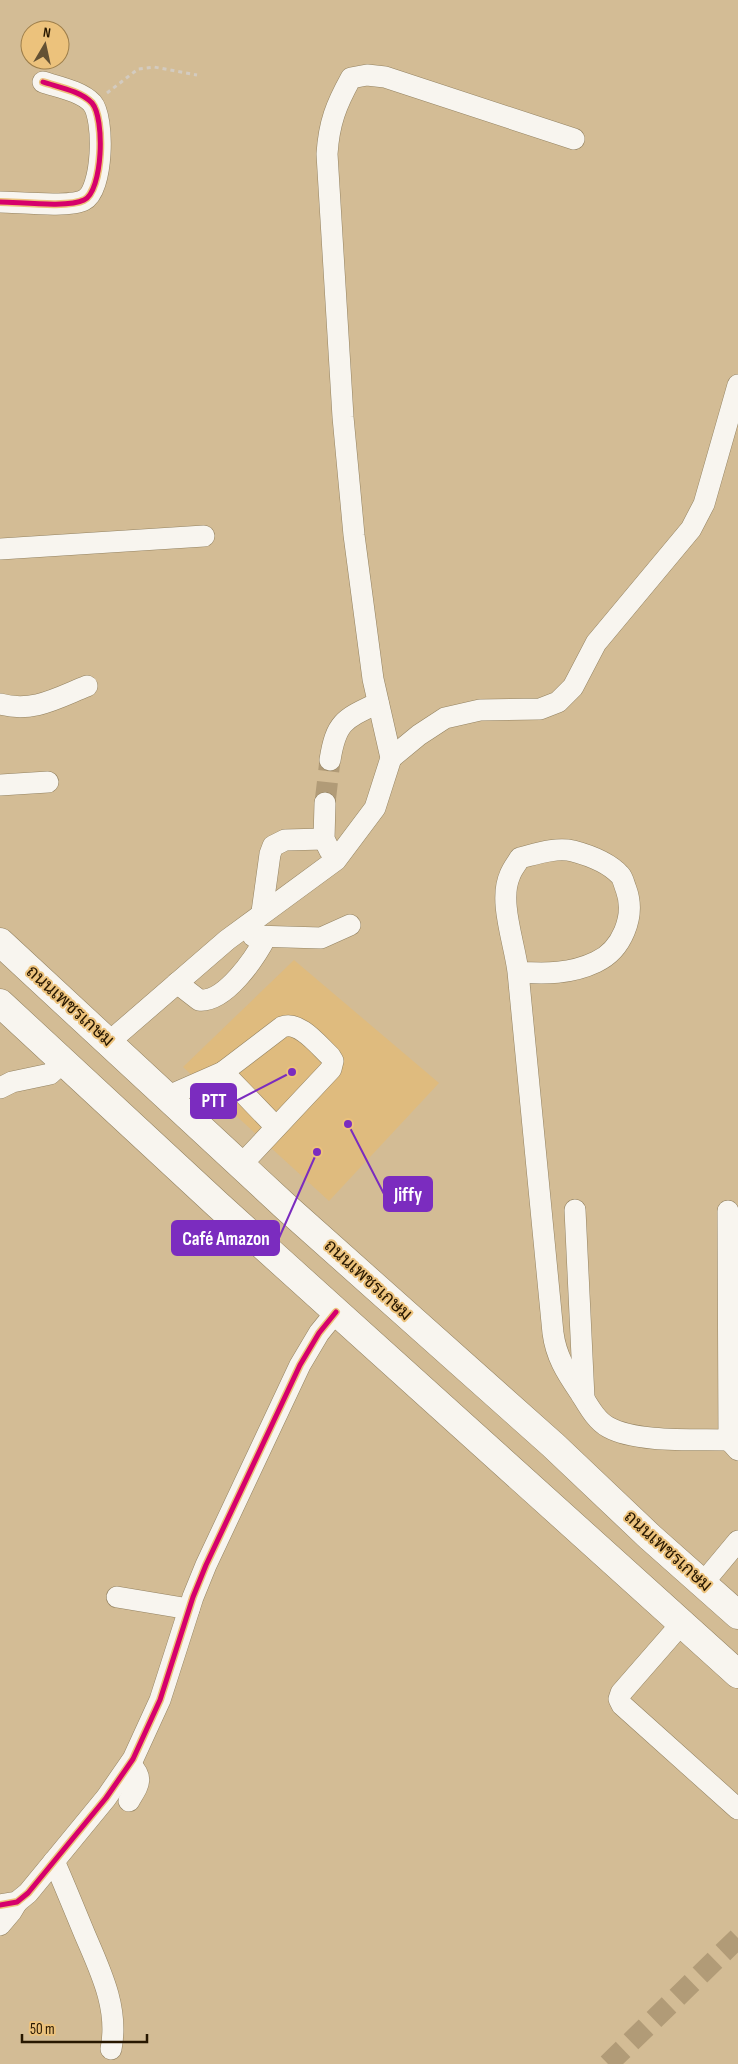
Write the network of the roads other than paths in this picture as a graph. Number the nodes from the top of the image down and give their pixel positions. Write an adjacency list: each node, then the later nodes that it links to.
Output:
1 (43, 82): 3 (street)
2 (574, 139): 8 (street)
3 (0, 202)
4 (738, 385): 10 (street)
5 (204, 536): 6 (street)
6 (0, 549)
7 (87, 686): 9 (street)
8 (378, 703): 10 (street); 11 (street)
9 (0, 704)
10 (391, 758): 16 (street)
11 (330, 760)
12 (48, 782): 13 (street)
13 (0, 784)
14 (325, 803): 15 (street)
15 (324, 839): 16 (street); 17 (street)
16 (336, 860): 17 (street)
17 (262, 912): 19 (street)
18 (350, 925): 20 (street)
19 (232, 935): 20 (street); 23 (street)
20 (266, 937): 23 (street)
21 (0, 942): 25 (main road, ถนนเพชรเกษม)
22 (518, 972): 22 (street); 35 (street)
23 (177, 983): 25 (street)
24 (0, 1003): 26 (main road)
25 (110, 1042): 29 (main road, ถนนเพชรเกษม)
26 (64, 1062): 28 (street); 34 (main road)
27 (223, 1072): 29 (street); 30 (street); 30 (street)
28 (4, 1080)
29 (166, 1097): 31 (main road, ถนนเพชรเกษม)
30 (276, 1127): 31 (street)
31 (241, 1164): 38 (main road, ถนนเพชรเกษม)
32 (575, 1210): 35 (street)
33 (728, 1211): 36 (street)
34 (336, 1312): 40 (street); 42 (main road)
35 (584, 1399): 36 (street)
36 (733, 1445)
37 (738, 1541): 38 (street)
38 (703, 1583): 41 (main road, ถนนเพชรเกษม)
39 (117, 1596): 40 (street)
40 (189, 1609): 44 (street)
41 (738, 1614)
42 (682, 1623): 43 (main road); 46 (street)
43 (738, 1674)
44 (130, 1764): 45 (street); 47 (street)
45 (129, 1801)
46 (738, 1809)
47 (54, 1862): 48 (street); 50 (street)
48 (8, 1903): 49 (street)
49 (0, 1925)
50 (111, 2049)

